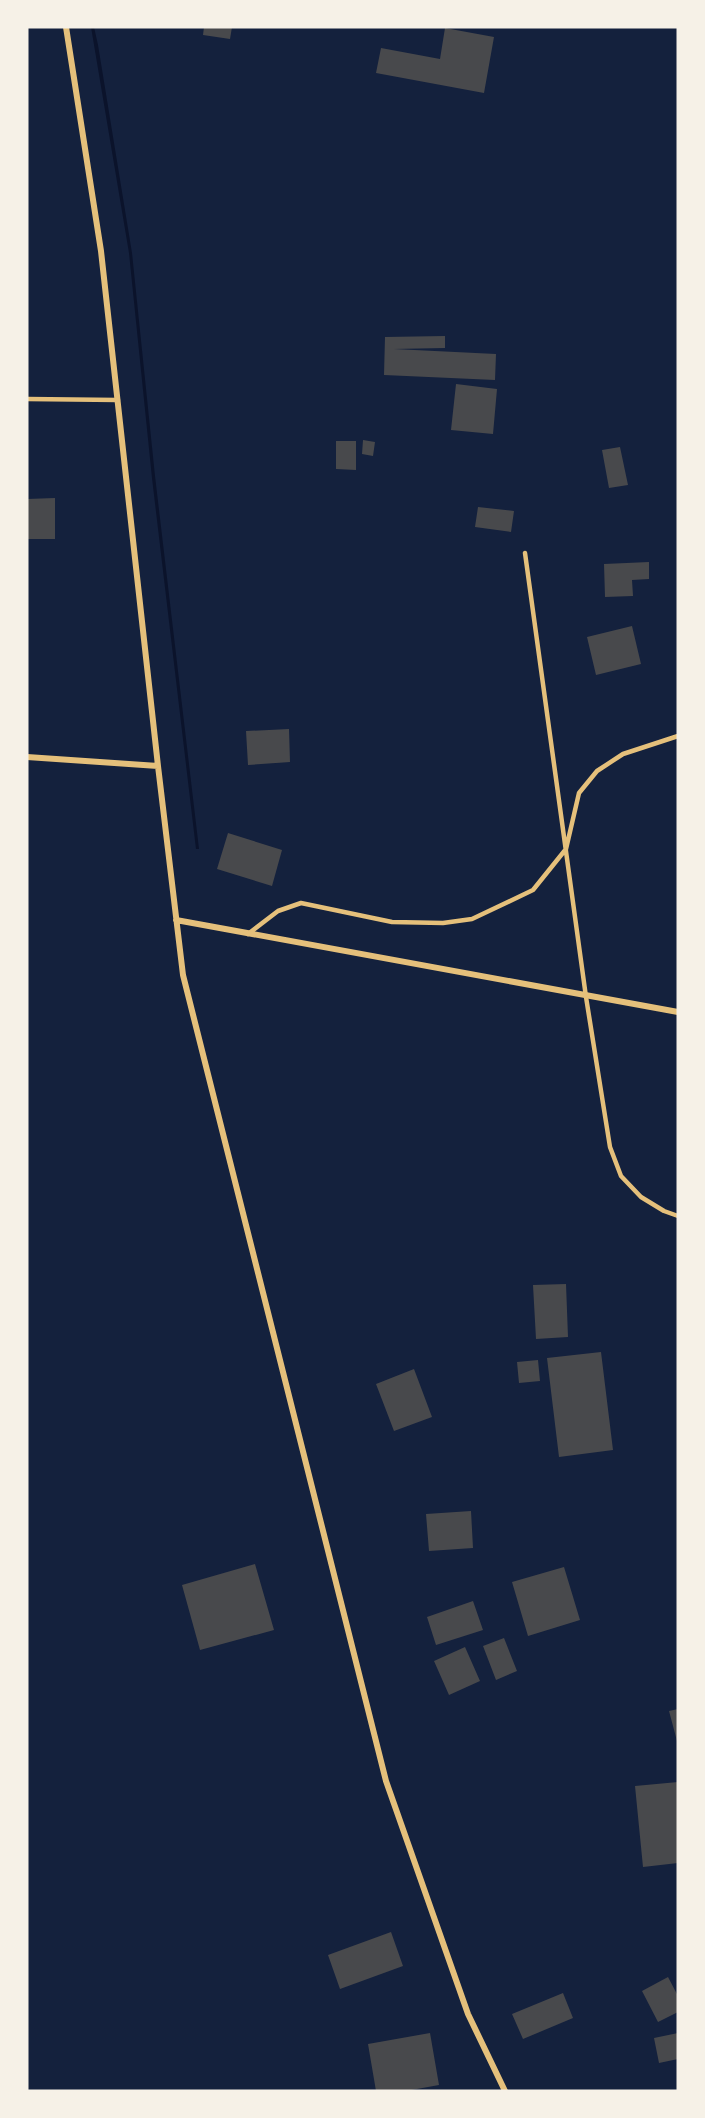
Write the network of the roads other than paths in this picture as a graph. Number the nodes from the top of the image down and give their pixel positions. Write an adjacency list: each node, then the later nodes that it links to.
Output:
1 (66, 27): 3 (street)
2 (27, 399): 3 (lane)
3 (118, 400): 7 (street)
4 (525, 553): 8 (lane)
5 (678, 736): 8 (lane)
6 (27, 757): 7 (street)
7 (158, 766): 9 (street)
8 (566, 849): 10 (lane); 11 (lane)
9 (176, 921): 10 (street); 14 (street)
10 (248, 934): 11 (street)
11 (586, 997): 12 (street); 13 (lane)
12 (678, 1012)
13 (678, 1216)
14 (505, 2091)

